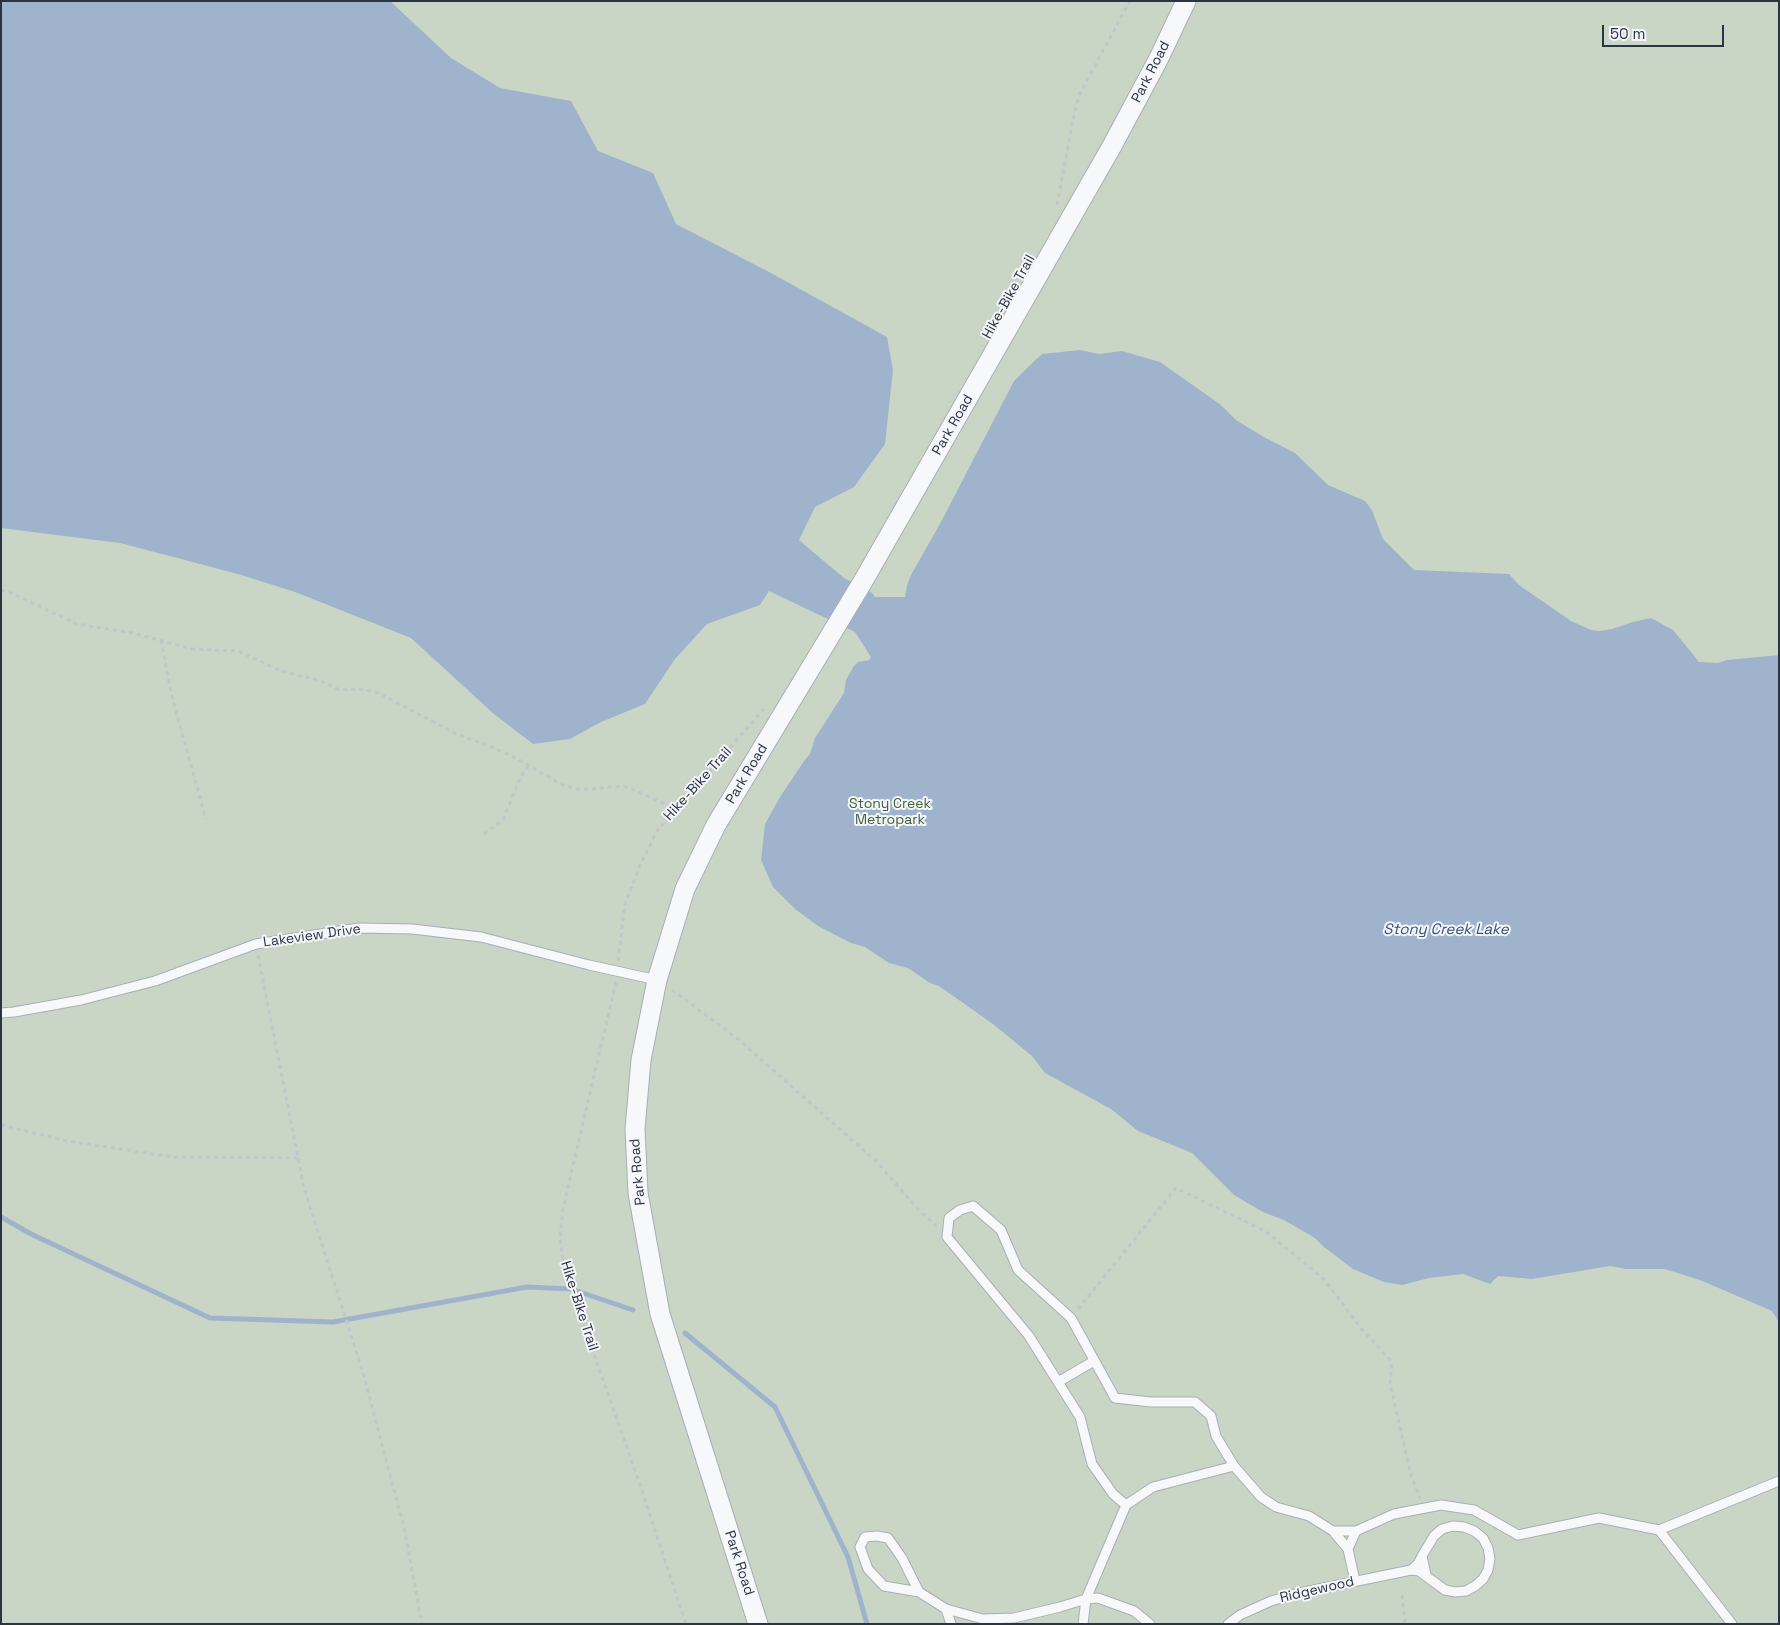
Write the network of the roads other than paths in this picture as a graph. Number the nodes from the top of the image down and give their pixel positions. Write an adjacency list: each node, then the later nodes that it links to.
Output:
1 (1186, 1): 2 (street, Park Road)
2 (656, 980): 3 (lane, Lakeview Drive); 20 (street, Park Road)
3 (1, 1013)
4 (1094, 1361): 5 (lane); 5 (lane); 6 (lane)
5 (1058, 1382): 8 (lane)
6 (1234, 1466): 8 (lane); 10 (lane)
7 (1779, 1481): 9 (lane)
8 (1126, 1505): 18 (lane)
9 (1659, 1530): 11 (lane); 25 (lane)
10 (1332, 1531): 11 (lane); 12 (lane)
11 (1356, 1531): 12 (lane)
12 (1348, 1549): 16 (lane)
13 (1422, 1556): 14 (lane, Ridgewood); 15 (lane); 15 (lane, Ridgewood)
14 (1411, 1570): 15 (lane, Ridgewood); 16 (lane, Ridgewood)
15 (1426, 1575)
16 (1355, 1581): 24 (lane, Ridgewood)
17 (918, 1592): 17 (lane); 19 (lane)
18 (1086, 1599): 19 (lane); 22 (lane); 23 (lane)
19 (946, 1608): 21 (lane)
20 (758, 1624)
21 (951, 1624)
22 (1083, 1624)
23 (1150, 1624)
24 (1228, 1624)
25 (1732, 1624)

